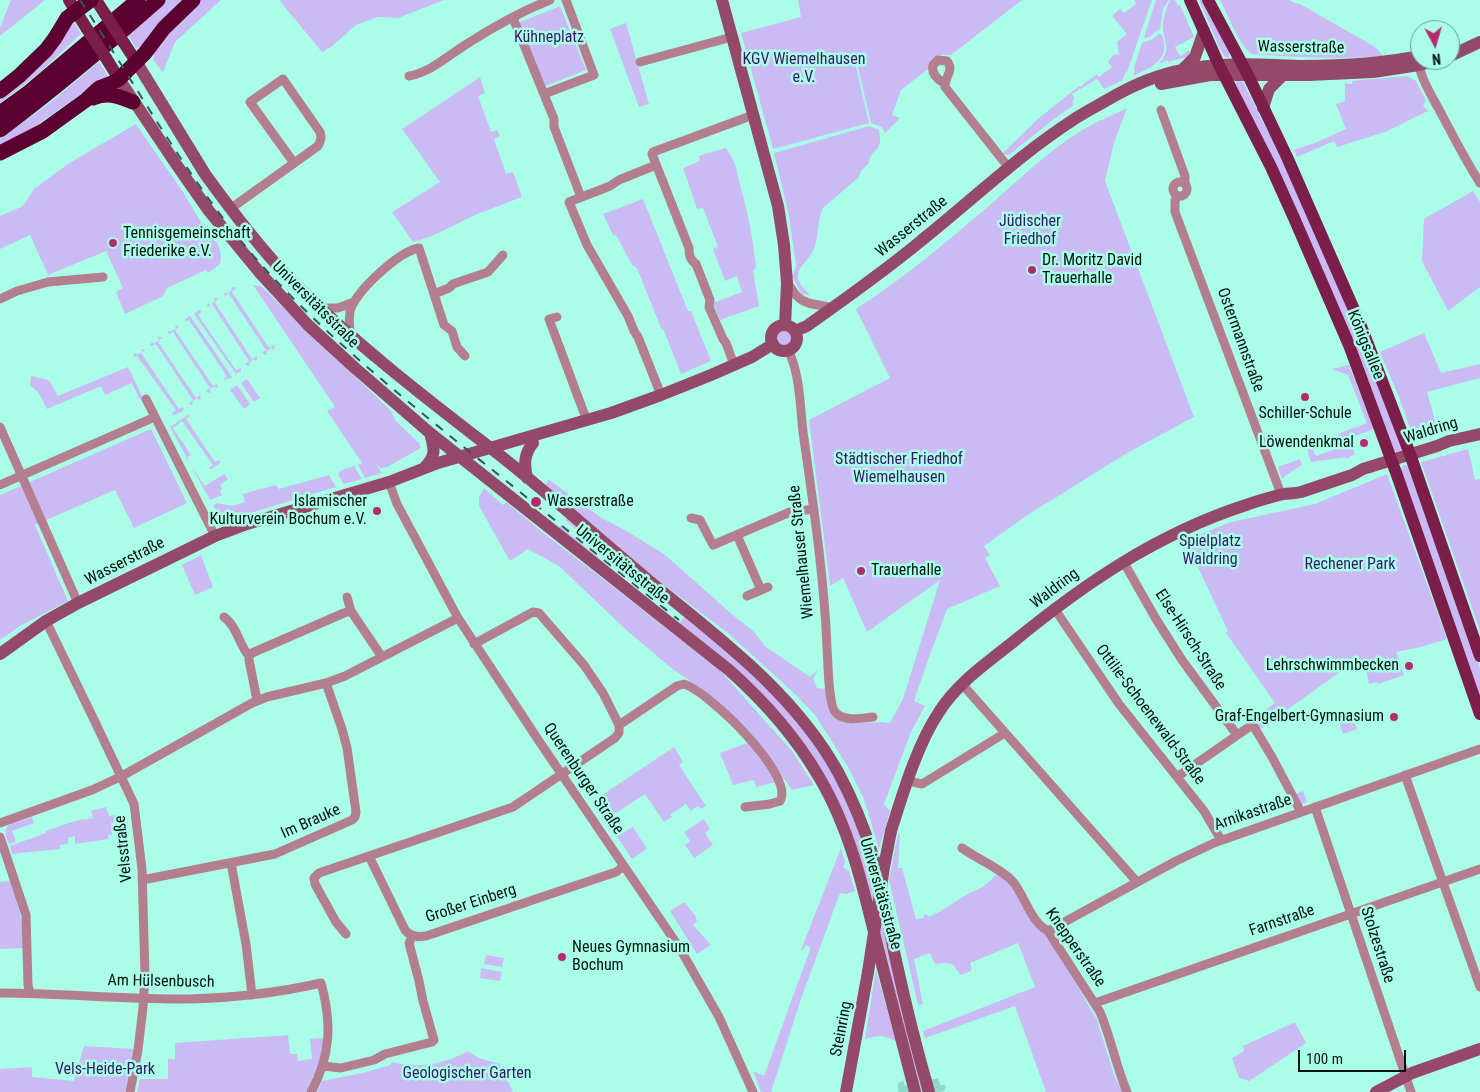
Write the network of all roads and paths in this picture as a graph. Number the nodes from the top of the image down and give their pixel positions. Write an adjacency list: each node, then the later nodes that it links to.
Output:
1 (90, 0): 11 (highway)
2 (96, 0): 22 (main road, Universitätsstraße, bridge)
3 (138, 0): 38 (highway)
4 (158, 0): 40 (highway)
5 (193, 0): 22 (highway)
6 (550, 0): 12 (street)
7 (566, 0): 32 (street)
8 (722, 0): 15 (main road)
9 (1190, 0): 13 (main road, Königsallee)
10 (1208, 0): 25 (main road, Königsallee)
11 (72, 5): 29 (main road, Universitätsstraße, bridge); 31 (highway)
12 (513, 18): 28 (street); 32 (street)
13 (1204, 31): 23 (main road); 24 (main road, Königsallee)
14 (1480, 35): 17 (main road)
15 (732, 37): 21 (street); 39 (main road)
16 (1480, 42): 18 (main road)
17 (1460, 43)
18 (1460, 51)
19 (1410, 60): 25 (main road, Wasserstraße)
20 (1410, 61): 27 (main road, Wasserstraße)
21 (640, 62)
22 (136, 63): 29 (highway); 47 (main road, Universitätsstraße)
23 (1182, 70): 24 (main road, Wasserstraße); 33 (main road, Wasserstraße)
24 (1222, 70): 25 (main road, Wasserstraße); 33 (main road, Wasserstraße); 74 (main road, Königsallee)
25 (1245, 70): 27 (main road, Wasserstraße); 36 (main road, Königsallee)
26 (1421, 70): 45 (street)
27 (1282, 75): 36 (main road, Wasserstraße)
28 (409, 76)
29 (119, 79): 34 (highway); 35 (main road, Universitätsstraße)
30 (944, 83): 44 (street)
31 (0, 91)
32 (544, 94): 46 (street)
33 (1111, 98): 44 (main road, Wasserstraße)
34 (86, 100): 35 (highway); 41 (highway)
35 (133, 102): 68 (main road, Universitätsstraße)
36 (1263, 108): 72 (main road, Königsallee)
37 (1161, 110): 80 (street, Ostermannstraße)
38 (0, 113)
39 (753, 115): 43 (street); 50 (main road)
40 (0, 130)
41 (0, 153)
42 (294, 163): 42 (street); 47 (street)
43 (656, 165): 46 (street); 62 (street)
44 (1009, 168): 55 (main road, Wasserstraße)
45 (1480, 183)
46 (581, 197): 63 (street)
47 (230, 208): 54 (main road, Universitätsstraße)
48 (503, 255): 51 (street)
49 (103, 277): 52 (street)
50 (787, 283): 55 (street); 57 (main road)
51 (434, 294): 53 (street, Universitätsstraße); 61 (street, Universitätsstraße)
52 (0, 300)
53 (354, 302): 54 (street, Universitätsstraße); 58 (street, Universitätsstraße)
54 (320, 308): 58 (main road, Universitätsstraße)
55 (832, 308): 57 (main road, Wasserstraße)
56 (557, 317): 66 (street)
57 (790, 328): 59 (main road, Wasserstraße); 60 (main road)
58 (350, 335): 71 (main road, Universitätsstraße)
59 (773, 344): 60 (main road); 62 (main road, Wasserstraße)
60 (788, 350): 81 (street, Wiemelhauser Straße)
61 (466, 356)
62 (734, 365): 63 (main road, Wasserstraße)
63 (661, 396): 66 (main road, Wasserstraße)
64 (146, 399): 65 (street)
65 (155, 417): 76 (street); 84 (street)
66 (581, 423): 70 (main road, Wasserstraße); 71 (main road, Wasserstraße)
67 (0, 427): 76 (street)
68 (430, 433): 73 (main road, Universitätsstraße); 75 (main road)
69 (1480, 434): 72 (main road, Waldring)
70 (533, 443): 71 (main road, Wasserstraße); 77 (main road)
71 (494, 451): 73 (main road, Wasserstraße); 77 (main road, Universitätsstraße)
72 (1410, 454): 74 (main road, Waldring); 97 (main road, Königsallee)
73 (464, 459): 75 (main road, Wasserstraße); 78 (main road, Wasserstraße); 145 (main road, Universitätsstraße)
74 (1392, 460): 80 (main road, Waldring); 102 (main road, Königsallee)
75 (425, 468): 78 (main road, Wasserstraße)
76 (21, 475): 79 (street); 88 (street)
77 (527, 478): 146 (main road, Universitätsstraße)
78 (389, 482): 84 (main road, Wasserstraße); 92 (street, Querenburger Straße)
79 (0, 485)
80 (1281, 494): 85 (main road, Waldring)
81 (814, 509): 83 (street); 103 (street, Wiemelhauser Straße)
82 (691, 518): 83 (street)
83 (737, 535): 86 (street)
84 (215, 536): 88 (main road, Wasserstraße)
85 (1124, 562): 89 (main road, Waldring); 106 (street, Else-Hirsch-Straße)
86 (747, 596)
87 (347, 597): 90 (street)
88 (78, 603): 93 (main road, Wasserstraße)
89 (1054, 608): 100 (main road, Waldring); 111 (street, Ottilie-Schoenewald-Straße)
90 (351, 611): 96 (street); 98 (street)
91 (224, 617): 96 (street)
92 (458, 618): 94 (street, Querenburger Straße); 98 (street)
93 (46, 622): 95 (main road, Wasserstraße); 110 (street, Velsstraße)
94 (474, 644): 104 (street); 108 (street, Querenburger Straße)
95 (0, 654)
96 (249, 656): 101 (street)
97 (1480, 656)
98 (382, 657): 99 (street)
99 (326, 683): 101 (street); 121 (street, Im Brauke)
100 (962, 684): 105 (street); 112 (main road, Waldring)
101 (258, 700): 110 (street)
102 (1480, 714)
103 (873, 717)
104 (619, 725): 108 (street); 113 (street)
105 (1005, 733): 112 (street); 125 (street)
106 (1236, 735): 111 (street); 115 (street)
107 (1480, 749): 109 (street, Arnikastraße)
108 (561, 774): 120 (street); 122 (street, Querenburger Straße)
109 (1405, 775): 114 (street, Arnikastraße); 126 (street)
110 (122, 776): 116 (street); 124 (street, Velsstraße)
111 (1176, 777): 118 (street, Ottilie-Schoenewald-Straße)
112 (908, 781): 131 (main road, Waldring, bridge)
113 (744, 807)
114 (1315, 808): 115 (street, Arnikastraße); 127 (street, Stolzestraße)
115 (1301, 812): 118 (street, Arnikastraße)
116 (0, 823)
117 (0, 837): 134 (street)
118 (1221, 840): 125 (street, Arnikastraße)
119 (962, 848): 128 (street, Knepperstraße)
120 (369, 856): 129 (street); 130 (street, Großer Einberg)
121 (231, 863): 124 (street, Im Brauke); 135 (street)
122 (624, 866): 130 (street, Großer Einberg); 143 (street, Querenburger Straße)
123 (1480, 869): 126 (street, Farnstraße)
124 (142, 880): 136 (street, Velsstraße)
125 (1137, 882): 128 (street, Arnikastraße)
126 (1444, 882): 127 (street, Farnstraße); 132 (street)
127 (1351, 913): 137 (street, Farnstraße); 140 (street, Stolzestraße)
128 (1048, 931): 137 (street, Knepperstraße)
129 (346, 934)
130 (413, 936): 139 (street)
131 (868, 972): 144 (main road, Steinring)
132 (1480, 987)
133 (0, 993): 134 (street, Am Hülsenbusch)
134 (30, 993): 136 (street, Am Hülsenbusch)
135 (252, 995): 136 (street, Am Hülsenbusch); 139 (street, Am Hülsenbusch)
136 (144, 998): 141 (street, Velsstraße)
137 (1095, 1003): 147 (street, Knepperstraße)
138 (1480, 1049): 140 (main road)
139 (323, 1066): 142 (street)
140 (1405, 1076): 148 (main road); 149 (street, Stolzestraße)
141 (130, 1092)
142 (311, 1092)
143 (753, 1092)
144 (846, 1092)
145 (915, 1092)
146 (929, 1092)
147 (1127, 1092)
148 (1376, 1092)
149 (1411, 1092)

